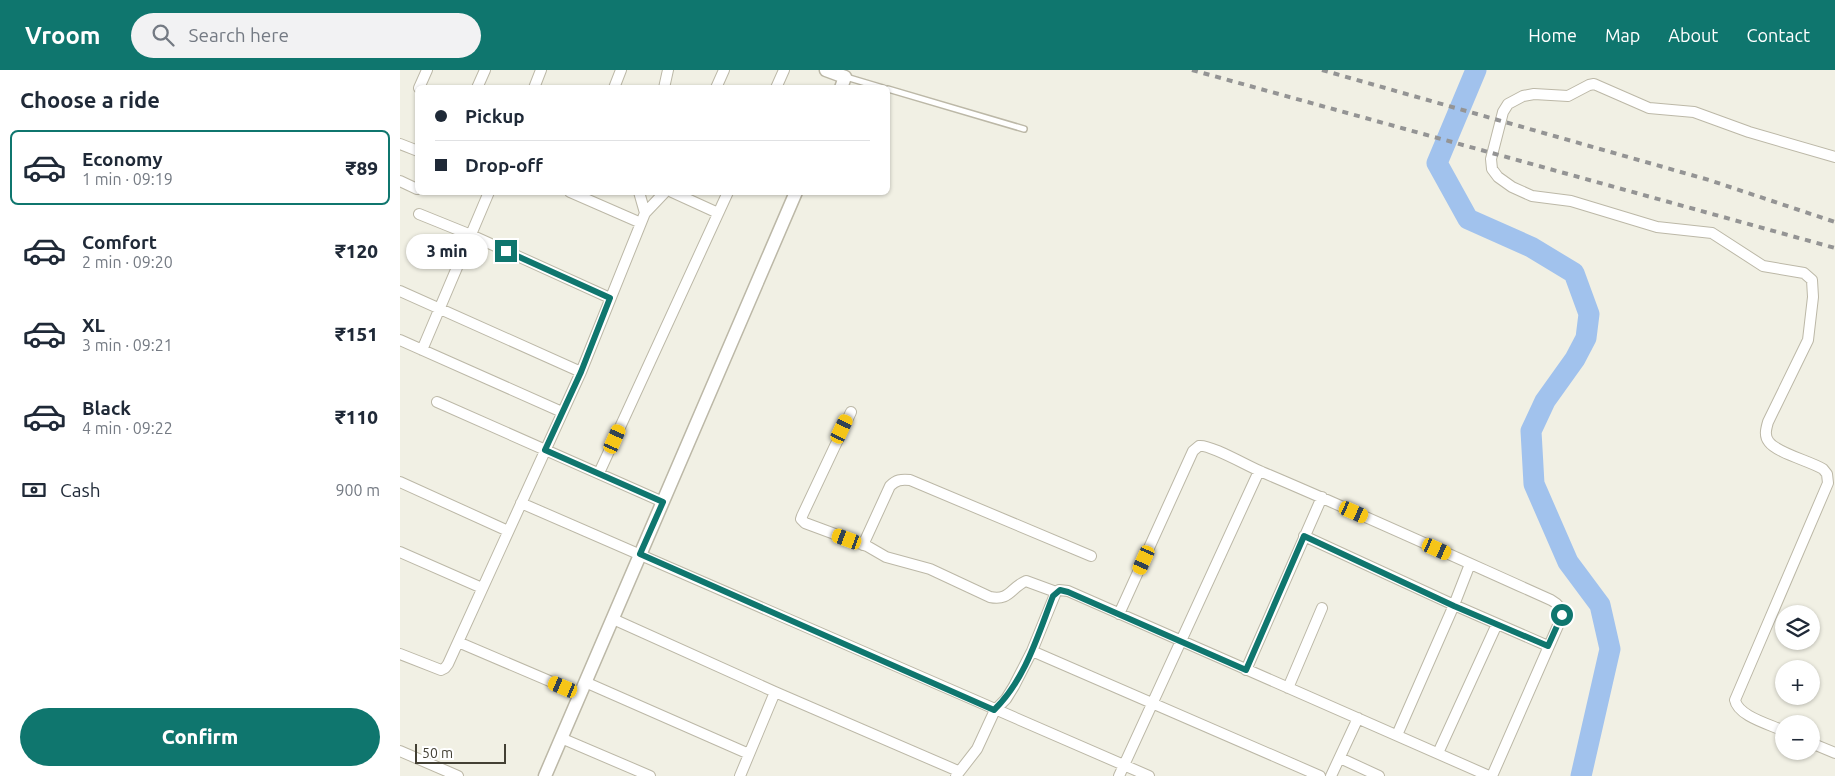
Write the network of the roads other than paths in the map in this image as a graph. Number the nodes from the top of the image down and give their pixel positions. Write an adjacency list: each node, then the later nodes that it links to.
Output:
1 (427, 70): 10 (street)
2 (484, 70): 11 (street)
3 (542, 70): 12 (street)
4 (621, 70): 13 (street)
5 (668, 70): 14 (street)
6 (724, 70): 15 (street)
7 (784, 70): 16 (street)
8 (826, 70): 9 (street)
9 (843, 82): 17 (lane)
10 (421, 85)
11 (478, 85)
12 (535, 85)
13 (615, 85)
14 (665, 85)
15 (717, 85)
16 (778, 85)
17 (862, 85)
18 (890, 90): 19 (lane)
19 (1024, 129)
20 (400, 144): 21 (street)
21 (415, 150)
22 (1835, 157): 79 (street)
23 (400, 181): 24 (street)
24 (415, 188)
25 (488, 195): 35 (street)
26 (578, 195): 34 (street)
27 (639, 195): 34 (street)
28 (662, 195): 34 (street)
29 (679, 195): 32 (street)
30 (727, 195): 32 (street)
31 (795, 195): 50 (street)
32 (718, 213): 47 (street)
33 (419, 214): 35 (street)
34 (643, 218): 37 (street)
35 (471, 235): 37 (street); 38 (street)
36 (400, 291): 38 (street)
37 (610, 298): 41 (street)
38 (440, 308): 40 (street); 41 (street)
39 (400, 340): 40 (street)
40 (422, 350): 43 (street)
41 (581, 372): 43 (street)
42 (437, 402): 45 (street)
43 (562, 412): 45 (street)
44 (851, 412): 54 (street)
45 (545, 450): 47 (street); 51 (street)
46 (1259, 471): 49 (street); 63 (street); 66 (street)
47 (599, 474): 50 (street)
48 (400, 482): 52 (street)
49 (1322, 497): 53 (street); 58 (street)
50 (663, 502): 56 (street)
51 (521, 504): 52 (street); 56 (street)
52 (508, 531): 59 (street)
53 (1304, 536): 61 (street); 71 (street)
54 (863, 545): 57 (street); 60 (street)
55 (400, 552): 59 (street)
56 (640, 554): 64 (street); 77 (street)
57 (1092, 556)
58 (1470, 564): 61 (street); 68 (street)
59 (482, 588): 67 (street)
60 (1056, 592): 63 (street); 69 (street)
61 (1454, 606): 65 (street); 80 (street)
62 (1322, 608): 73 (street)
63 (1119, 614): 66 (street)
64 (612, 618): 72 (street); 74 (street)
65 (1496, 624): 68 (street); 85 (street)
66 (1180, 640): 71 (street); 76 (street)
67 (458, 642): 70 (street); 75 (street)
68 (1548, 646): 99 (street)
69 (1032, 651): 76 (street); 77 (street)
70 (400, 654)
71 (1246, 670): 73 (street)
72 (585, 682): 75 (street); 84 (street)
73 (1288, 688): 78 (street)
74 (775, 692): 84 (street); 89 (street)
75 (580, 694): 81 (street)
76 (1152, 703): 88 (street); 96 (street)
77 (994, 710): 88 (street); 89 (street)
78 (1358, 718): 80 (street); 87 (street)
79 (1775, 727)
80 (1397, 736): 85 (street)
81 (561, 738): 91 (street); 92 (street)
82 (1820, 747): 86 (street)
83 (400, 751): 90 (street)
84 (749, 754): 93 (street)
85 (1438, 754): 99 (street)
86 (1835, 754)
87 (1340, 758): 97 (street); 98 (street)
88 (1124, 765): 94 (street); 95 (street)
89 (957, 774)
90 (458, 776)
91 (544, 776)
92 (650, 776)
93 (740, 776)
94 (1120, 776)
95 (1149, 776)
96 (1320, 776)
97 (1331, 776)
98 (1380, 776)
99 (1491, 776)

